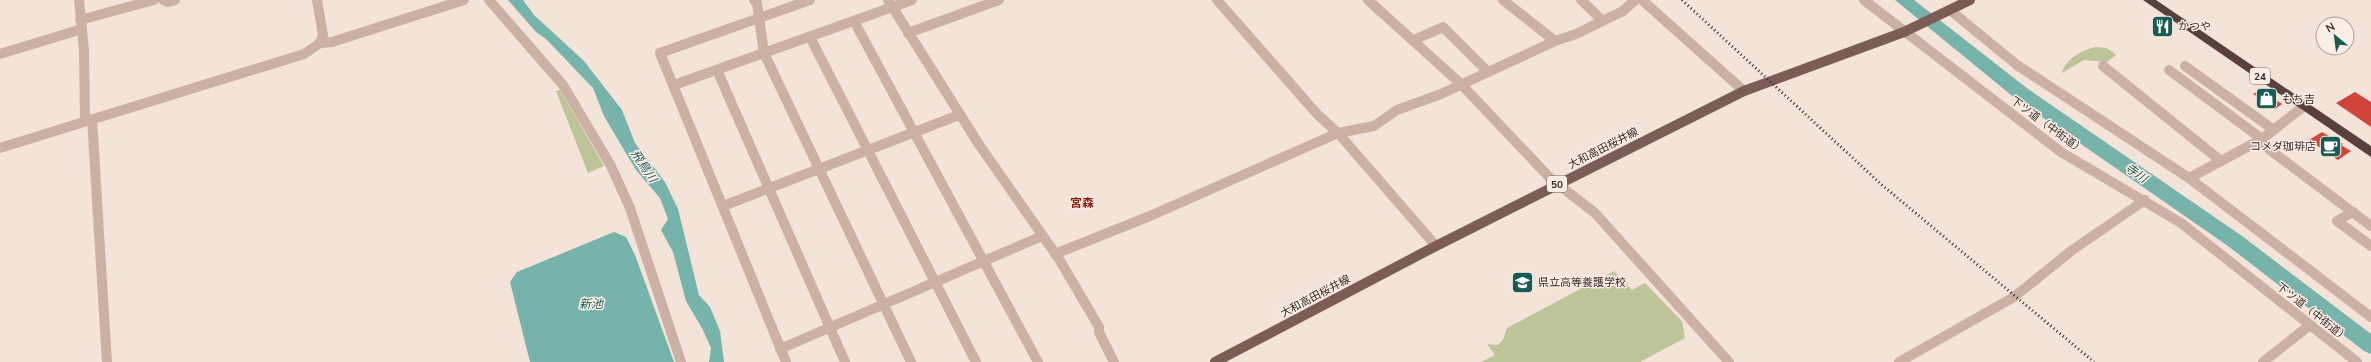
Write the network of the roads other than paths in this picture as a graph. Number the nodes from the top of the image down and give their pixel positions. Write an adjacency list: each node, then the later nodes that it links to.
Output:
1 (79, 0): 26 (street)
2 (154, 0): 26 (street)
3 (163, 0): 4 (street)
4 (175, 0)
5 (317, 0): 32 (street)
6 (464, 0): 32 (street)
7 (489, 0): 74 (street)
8 (754, 0): 23 (street)
9 (810, 0): 23 (street)
10 (912, 0): 21 (street)
11 (999, 0): 28 (street)
12 (1217, 0): 48 (street)
13 (1368, 0): 30 (street)
14 (1503, 0): 31 (street)
15 (1582, 0): 24 (street)
16 (1635, 0): 24 (street)
17 (1642, 0): 42 (street)
18 (1864, 0): 27 (street, 下ツ道（中街道）)
19 (2148, 0): 43 (highway, 24)
20 (1965, 1): 22 (main road, 大和高田桜井線 / 50)
21 (890, 4): 25 (street); 28 (street)
22 (1948, 11): 27 (main road, 大和高田桜井線 / 50); 55 (street)
23 (759, 18): 33 (street); 41 (street)
24 (1602, 20): 31 (street)
25 (854, 21): 29 (street); 47 (street)
26 (81, 25): 34 (street); 45 (street)
27 (1906, 31): 42 (main road, 大和高田桜井線 / 50); 58 (street, 下ツ道（中街道）)
28 (908, 33): 44 (street)
29 (810, 37): 33 (street); 51 (street)
30 (1414, 40): 39 (street); 40 (street)
31 (1555, 41): 39 (street)
32 (320, 44): 45 (street)
33 (764, 53): 37 (street); 54 (street)
34 (0, 54)
35 (2102, 66): 53 (street)
36 (2185, 66): 46 (street)
37 (717, 70): 41 (street); 57 (street)
38 (2170, 70): 49 (street)
39 (1488, 72): 40 (street)
40 (1460, 84): 48 (street); 56 (street)
41 (674, 85): 59 (street)
42 (1744, 91): 56 (main road, 大和高田桜井線 / 50)
43 (2304, 106): 46 (street); 52 (highway, 24)
44 (959, 115): 47 (street); 62 (street)
45 (88, 120): 50 (street); 73 (street)
46 (2274, 130): 49 (street)
47 (913, 133): 51 (street); 66 (street)
48 (1338, 133): 63 (street); 65 (street)
49 (2260, 140): 53 (street); 60 (street)
50 (0, 148)
51 (868, 150): 54 (street); 67 (street)
52 (2371, 152)
53 (2221, 161): 55 (street)
54 (820, 169): 57 (street); 68 (street)
55 (2189, 178): 69 (street)
56 (1559, 183): 63 (main road, 大和高田桜井線 / 50); 82 (street)
57 (770, 189): 59 (street); 71 (street)
58 (2145, 200): 70 (street, 下ツ道（中街道）); 83 (street)
59 (723, 206): 72 (street)
60 (2353, 212): 61 (street); 64 (street)
61 (2371, 226)
62 (1042, 236): 65 (street); 66 (street)
63 (1436, 246): 81 (main road, 大和高田桜井線 / 50)
64 (2371, 246)
65 (1054, 254): 80 (street)
66 (983, 262): 67 (street); 79 (street)
67 (936, 282): 68 (street); 78 (street)
68 (884, 304): 71 (street); 77 (street)
69 (2371, 317)
70 (2310, 325): 84 (street); 85 (street, 下ツ道（中街道）)
71 (830, 327): 72 (street); 76 (street)
72 (780, 349): 75 (street)
73 (107, 362)
74 (681, 362)
75 (786, 362)
76 (845, 362)
77 (911, 362)
78 (976, 362)
79 (1038, 362)
80 (1114, 362)
81 (1215, 362)
82 (1730, 362)
83 (1898, 362)
84 (2263, 362)
85 (2358, 362)

